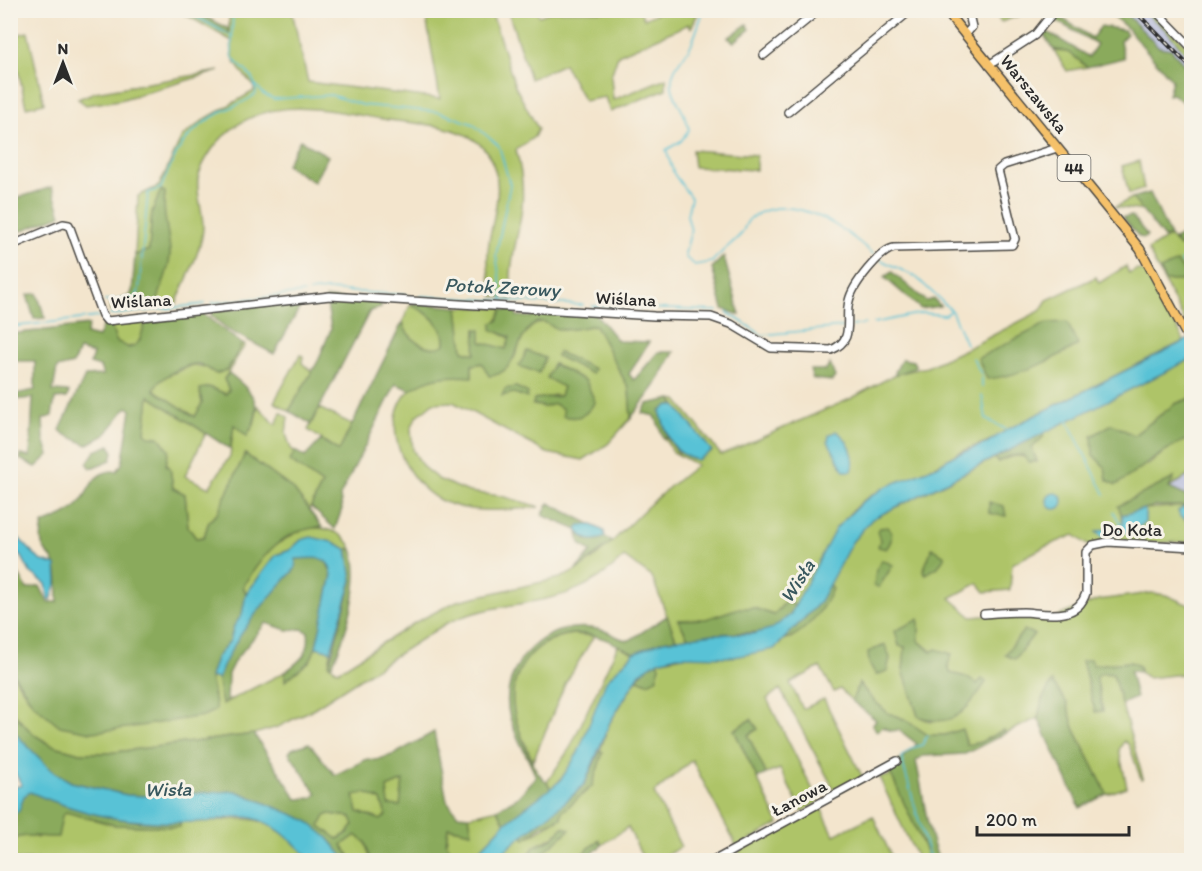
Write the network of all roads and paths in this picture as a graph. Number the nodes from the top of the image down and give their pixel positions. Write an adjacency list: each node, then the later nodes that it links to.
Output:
1 (819, 10): 9 (street)
2 (911, 10): 11 (street)
3 (945, 10): 7 (main road, Warszawska / 44)
4 (968, 10): 7 (street)
5 (1055, 10): 10 (street)
6 (1155, 10): 8 (street)
7 (965, 35): 10 (main road, Warszawska / 44)
8 (1191, 48)
9 (764, 55)
10 (989, 65): 12 (main road, Warszawska / 44)
11 (788, 112)
12 (1057, 148): 13 (street, Wiślana); 14 (main road, Warszawska / 44)
13 (10, 246)
14 (1145, 256): 15 (street); 16 (main road, Warszawska / 44)
15 (1137, 262)
16 (1191, 345)
17 (1191, 547): 18 (street, Do Koła)
18 (984, 614)
19 (897, 761): 20 (street, Łanowa)
20 (715, 861)

